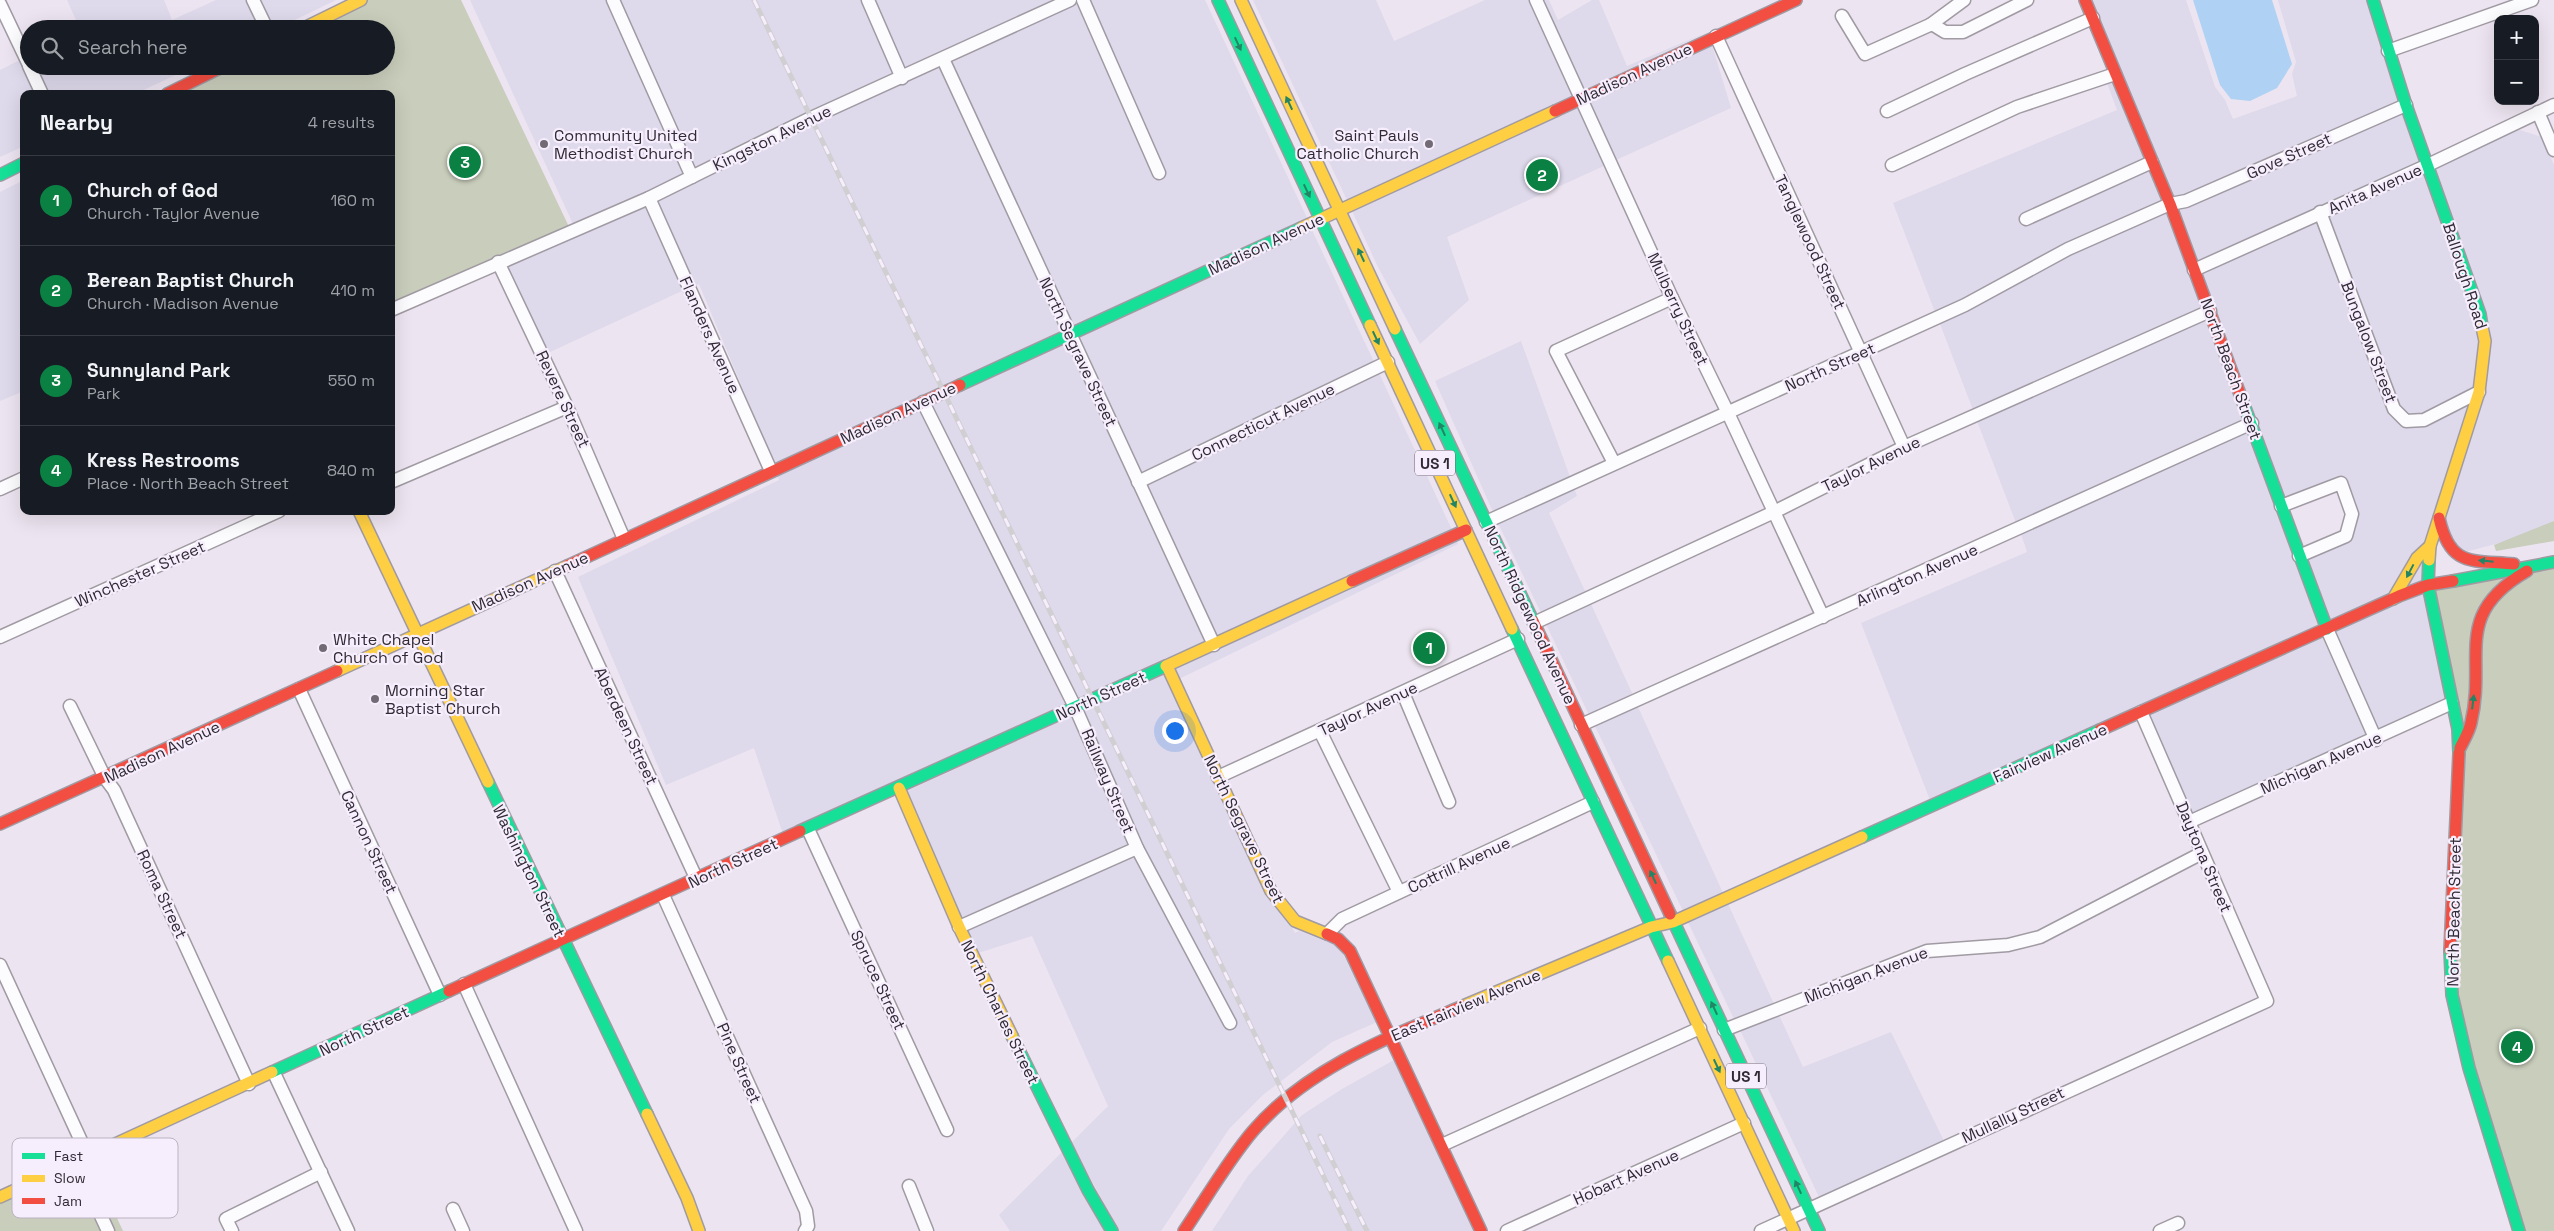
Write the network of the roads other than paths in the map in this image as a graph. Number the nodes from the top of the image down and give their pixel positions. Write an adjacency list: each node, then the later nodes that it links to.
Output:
1 (253, 0): 19 (street)
2 (361, 0): 20 (street)
3 (612, 0): 44 (street)
4 (868, 0): 29 (street)
5 (1070, 0): 25 (street, Kingston Avenue)
6 (1083, 0): 42 (street)
7 (1218, 0): 49 (street, North Ridgewood Avenue / US 1, one-way to 49)
8 (1241, 0): 47 (street, North Ridgewood Avenue / US 1, one-way to 8)
9 (1536, 0): 32 (street, Mulberry Street)
10 (1796, 0): 22 (street, Madison Avenue)
11 (1964, 0): 21 (street)
12 (2027, 0): 21 (street)
13 (2085, 0): 18 (street, North Beach Street)
14 (2373, 0): 24 (street, Ballough Road)
15 (2532, 0): 24 (street)
16 (0, 4): 23 (street)
17 (1842, 16): 21 (street)
18 (2092, 18): 26 (street, North Beach Street); 35 (street)
19 (263, 20)
20 (320, 20)
21 (1930, 25)
22 (1716, 36): 32 (street, Madison Avenue); 57 (street, Tanglewood Street)
23 (20, 47)
24 (2388, 51): 33 (street, Ballough Road)
25 (943, 59): 29 (street, Kingston Avenue); 56 (street, North Segrave Street)
26 (2115, 74): 38 (street, North Beach Street); 40 (street)
27 (33, 75): 30 (street)
28 (206, 75): 31 (street)
29 (902, 78): 44 (street, Kingston Avenue)
30 (40, 90)
31 (176, 90)
32 (1582, 98): 47 (street, Madison Avenue); 53 (street, Mulberry Street)
33 (2406, 105): 41 (street, Ballough Road); 46 (street, Gove Street)
34 (2554, 105): 36 (street, Anita Avenue)
35 (1887, 111)
36 (2538, 112): 37 (street); 41 (street, Anita Avenue)
37 (2554, 150)
38 (2152, 162): 46 (street, North Beach Street); 50 (street)
39 (20, 165): 43 (street)
40 (1892, 165)
41 (2428, 165): 48 (street, Anita Avenue); 59 (street, Ballough Road)
42 (1159, 173)
43 (0, 175)
44 (692, 177): 45 (street, Kingston Avenue)
45 (649, 198): 51 (street, Kingston Avenue); 66 (street, Flanders Avenue)
46 (2170, 204): 52 (street, North Beach Street); 57 (street, North Street)
47 (1340, 210): 49 (street, Madison Avenue); 76 (street, North Ridgewood Avenue / US 1, one-way to 47)
48 (2320, 212): 52 (street, Anita Avenue); 59 (street, Bungalow Street)
49 (1320, 219): 56 (street, Madison Avenue); 58 (street, North Ridgewood Avenue / US 1, one-way to 58)
50 (2026, 219)
51 (498, 262): 54 (street, Kingston Avenue); 61 (street, Revere Street)
52 (2194, 270): 55 (street, North Beach Street)
53 (1672, 298): 62 (street, Mulberry Street); 65 (street)
54 (395, 308)
55 (2210, 311): 63 (street, North Beach Street); 64 (street, Taylor Avenue)
56 (1069, 335): 60 (street, Madison Avenue); 69 (street, North Segrave Street)
57 (1862, 354): 62 (street, North Street); 64 (street, Tanglewood Street)
58 (1388, 362): 69 (street, Connecticut Avenue); 77 (street, North Ridgewood Avenue / US 1, one-way to 77)
59 (2479, 392): 75 (street, Ballough Road)
60 (923, 402): 66 (street, Madison Avenue); 98 (street, Railway Street)
61 (568, 407): 68 (street); 78 (street, Revere Street)
62 (1728, 413): 65 (street, North Street); 72 (street, Mulberry Street)
63 (2252, 423): 71 (street, North Beach Street); 86 (street, Arlington Avenue)
64 (1904, 447): 72 (street, Taylor Avenue)
65 (1614, 463): 76 (street, North Street)
66 (771, 471): 78 (street, Madison Avenue)
67 (20, 480): 70 (street)
68 (395, 480)
69 (1138, 482): 92 (street, North Segrave Street)
70 (0, 489)
71 (2281, 506): 80 (street, North Beach Street); 80 (street)
72 (1774, 512): 86 (street, Mulberry Street); 87 (street, Taylor Avenue)
73 (270, 515): 90 (street, Winchester Street)
74 (361, 515): 89 (street, Washington Street)
75 (2439, 516): 79 (street, Ballough Road); 82 (street, one-way to 75)
76 (1486, 522): 87 (street, North Ridgewood Avenue / US 1)
77 (1466, 530): 91 (street, North Ridgewood Avenue / US 1); 92 (street, North Street)
78 (624, 539): 83 (street, Madison Avenue)
79 (2430, 546): 84 (street, Ballough Road); 85 (street, one-way to 85)
80 (2299, 556): 88 (street, North Beach Street)
81 (2554, 562): 82 (street)
82 (2534, 566): 84 (street); 104 (street, one-way to 82)
83 (555, 571): 89 (street, Madison Avenue); 115 (street, Aberdeen Street)
84 (2428, 585): 85 (street, Fairview Avenue); 96 (street, Ballough Road)
85 (2393, 598): 88 (street, Fairview Avenue)
86 (1823, 617): 101 (street, Arlington Avenue)
87 (1534, 623): 101 (street, North Ridgewood Avenue / US 1)
88 (2327, 629): 100 (street, Fairview Avenue); 103 (street, North Beach Street)
89 (416, 634): 94 (street, Madison Avenue); 122 (street, Washington Street)
90 (0, 637)
91 (1518, 639): 95 (street, Taylor Avenue); 99 (street, North Ridgewood Avenue / US 1)
92 (1214, 645): 93 (street, North Street)
93 (1166, 666): 98 (street, North Street); 105 (street, North Segrave Street)
94 (299, 689): 106 (street, Madison Avenue); 125 (street, Cannon Street)
95 (1402, 693): 102 (street, Taylor Avenue); 108 (street)
96 (2452, 703): 103 (street, Michigan Avenue); 104 (street, North Beach Street)
97 (70, 706): 106 (street, Roma Street)
98 (1076, 707): 107 (street, North Street); 113 (street, Railway Street)
99 (1552, 712): 101 (street); 109 (street, North Ridgewood Avenue / US 1)
100 (2141, 712): 110 (street, Daytona Street); 118 (street, Fairview Avenue)
101 (1582, 725): 118 (street, North Ridgewood Avenue / US 1, one-way to 101)
102 (1320, 731): 105 (street, Taylor Avenue); 116 (street)
103 (2376, 740): 110 (street, Michigan Avenue)
104 (2459, 749): 163 (street, North Beach Street)
105 (1218, 777): 121 (street, North Segrave Street)
106 (105, 778): 111 (street, Madison Avenue); 132 (street, Roma Street)
107 (899, 788): 112 (street, North Street); 119 (street, North Charles Street)
108 (1449, 802)
109 (1593, 802): 116 (street, Cottrill Avenue); 120 (street, North Ridgewood Avenue / US 1)
110 (2190, 822): 114 (street, Daytona Street)
111 (0, 824)
112 (808, 829): 115 (street, North Street); 134 (street, Spruce Street)
113 (1137, 848): 119 (street); 127 (street, Railway Street)
114 (2202, 853): 126 (street, Daytona Street); 129 (street, Michigan Avenue)
115 (697, 880): 117 (street, North Street)
116 (1399, 892): 121 (street, Cottrill Avenue)
117 (663, 895): 122 (street, North Street); 153 (street, Pine Street)
118 (1674, 922): 120 (street, East Fairview Avenue); 129 (street, North Ridgewood Avenue / US 1, one-way to 118)
119 (959, 927): 155 (street, North Charles Street)
120 (1651, 927): 128 (street, North Ridgewood Avenue / US 1); 130 (street, East Fairview Avenue)
121 (1328, 933): 130 (street, North Segrave Street)
122 (562, 939): 124 (street, North Street); 152 (street, Washington Street)
123 (0, 965): 135 (street)
124 (464, 984): 125 (street, North Street); 151 (street)
125 (440, 996): 131 (street, North Street)
126 (2267, 1001): 143 (street, Mullally Street)
127 (1230, 1023)
128 (1700, 1028): 133 (street, North Ridgewood Avenue / US 1, one-way to 133); 137 (street)
129 (1724, 1030): 143 (street, North Ridgewood Avenue / US 1, one-way to 129)
130 (1390, 1037): 137 (street, North Segrave Street); 156 (street, East Fairview Avenue)
131 (274, 1073): 132 (street, North Street); 138 (street)
132 (248, 1084): 136 (street, North Street)
133 (1744, 1123): 145 (street, North Ridgewood Avenue / US 1); 158 (street, Hobart Avenue)
134 (948, 1130)
135 (73, 1138)
136 (128, 1138)
137 (1442, 1145): 157 (street, North Segrave Street)
138 (321, 1172): 148 (street); 149 (street)
139 (909, 1186): 154 (street)
140 (12, 1191): 141 (street, North Street)
141 (0, 1197)
142 (453, 1209): 150 (street)
143 (1808, 1209): 145 (street, Mullally Street); 161 (street, North Ridgewood Avenue / US 1)
144 (103, 1218): 147 (street)
145 (1788, 1218): 159 (street, Mullally Street); 160 (street, North Ridgewood Avenue / US 1)
146 (2178, 1223): 162 (street)
147 (108, 1231)
148 (232, 1231)
149 (348, 1231)
150 (463, 1231)
151 (576, 1231)
152 (699, 1231)
153 (805, 1231)
154 (927, 1231)
155 (1112, 1231)
156 (1184, 1231)
157 (1481, 1231)
158 (1507, 1231)
159 (1761, 1231)
160 (1794, 1231)
161 (1819, 1231)
162 (2160, 1231)
163 (2520, 1231)

